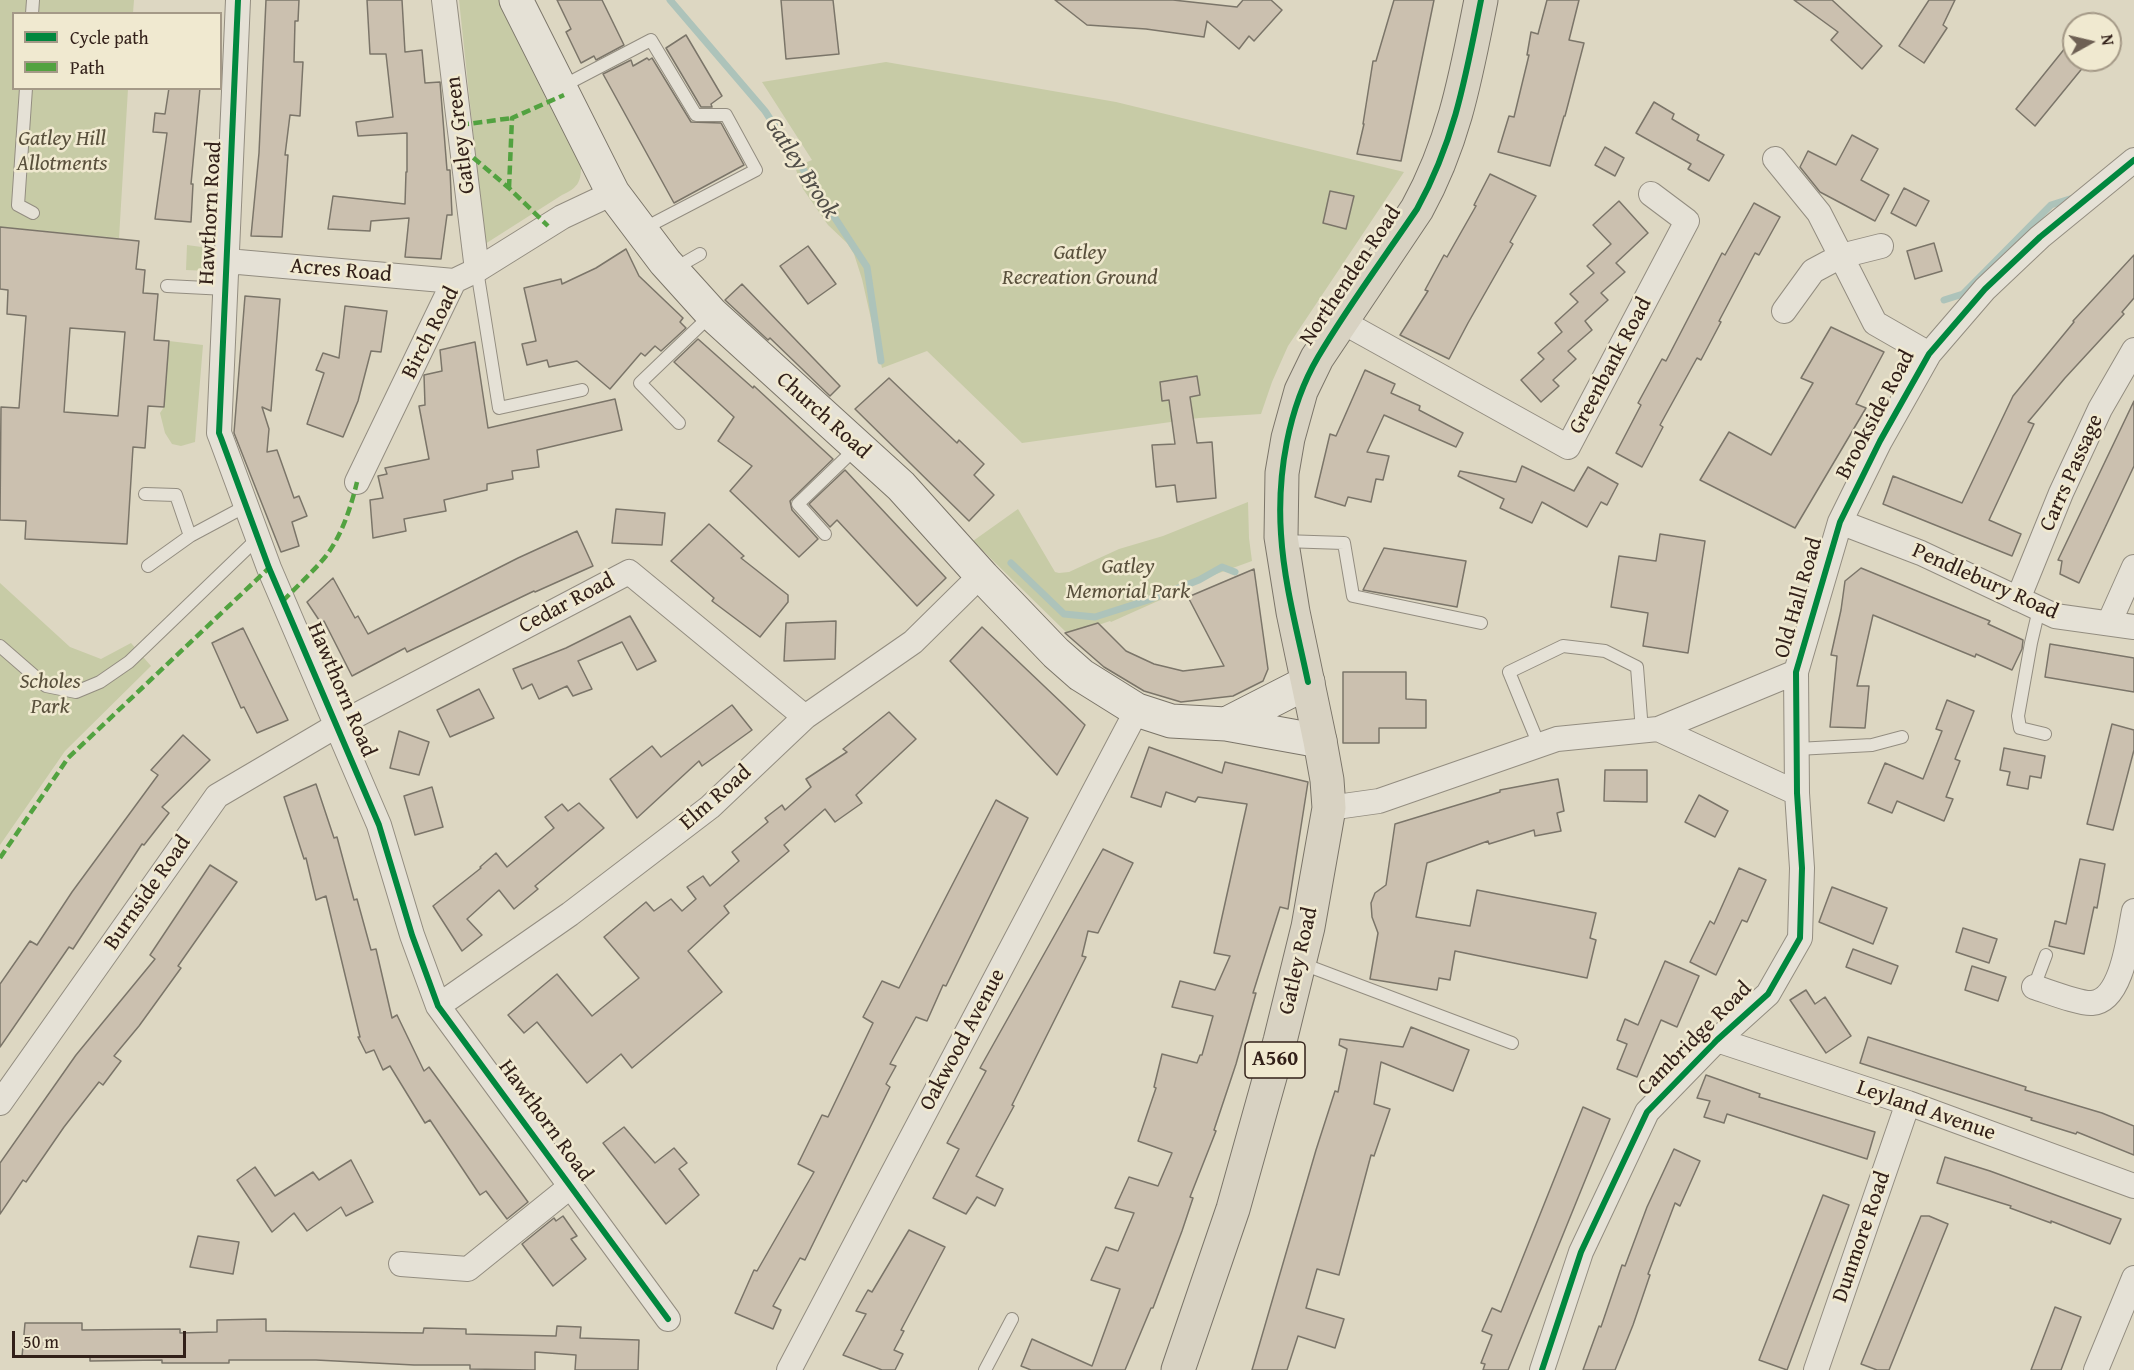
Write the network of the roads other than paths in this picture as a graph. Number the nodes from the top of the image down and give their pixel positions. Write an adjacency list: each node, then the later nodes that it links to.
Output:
1 (238, 0): 16 (street, Hawthorn Road)
2 (444, 0): 17 (street, Gatley Green)
3 (516, 0): 5 (street, Church Road)
4 (1481, 0): 24 (main road, Northenden Road / A560)
5 (560, 88): 9 (street, Church Road); 12 (lane)
6 (26, 90): 11 (lane)
7 (1775, 159): 15 (street)
8 (2134, 160): 26 (street, Brookside Road)
9 (613, 192): 12 (street, Church Road); 17 (street, Birch Road)
10 (1651, 194): 24 (street, Greenbank Road)
11 (33, 213)
12 (641, 230): 18 (street, Church Road)
13 (1881, 246): 15 (street)
14 (700, 254): 18 (lane)
15 (1841, 256): 22 (street); 26 (street)
16 (228, 261): 19 (street, Acres Road); 21 (street, Hawthorn Road)
17 (477, 270): 19 (street, Birch Road); 27 (lane)
18 (672, 270): 23 (street, Church Road)
19 (454, 281): 30 (street, Birch Road)
20 (167, 286): 21 (lane)
21 (226, 289): 32 (street, Hawthorn Road)
22 (1784, 311)
23 (712, 315): 28 (lane); 29 (street, Church Road)
24 (1341, 321): 37 (main road, Northenden Road / A560)
25 (2134, 350): 41 (street, Carrs Passage)
26 (1929, 354): 33 (street, Brookside Road)
27 (582, 390)
28 (679, 423)
29 (857, 447): 34 (lane); 40 (street, Church Road)
30 (357, 482)
31 (145, 494): 35 (lane)
32 (246, 506): 35 (lane); 36 (street, Hawthorn Road)
33 (1840, 522): 41 (street, Pendlebury Road); 46 (street, Old Hall Road)
34 (825, 534)
35 (190, 536): 38 (lane)
36 (258, 538): 45 (lane); 51 (street, Hawthorn Road)
37 (1282, 541): 43 (lane); 47 (main road, Northenden Road / A560)
38 (148, 566)
39 (2134, 567): 42 (street)
40 (981, 575): 48 (street, Church Road); 49 (street, Elm Road)
41 (2029, 604): 42 (street, Pendlebury Road); 53 (lane)
42 (2109, 622): 44 (street, Pendlebury Road)
43 (1482, 624)
44 (2134, 627)
45 (0, 646)
46 (1796, 672): 52 (street, Old Hall Road); 57 (street, Old Hall Road)
47 (1308, 682): 50 (street); 55 (main road, Gatley Road / A560)
48 (1137, 710): 50 (street, Church Road); 75 (street, Oakwood Avenue)
49 (805, 717): 51 (street, Cedar Road); 64 (street, Elm Road)
50 (1226, 724): 55 (street, Church Road)
51 (336, 726): 64 (street, Hawthorn Road); 67 (street, Burnside Road)
52 (1650, 730): 56 (street, Old Hall Road); 56 (lane); 58 (street)
53 (2045, 734)
54 (1902, 737): 57 (lane)
55 (1320, 741): 59 (main road, Gatley Road / A560)
56 (1539, 745): 59 (street, Old Hall Road)
57 (1797, 748): 58 (street, Old Hall Road)
58 (1797, 793): 65 (street, Cambridge Road)
59 (1329, 808): 62 (main road, Gatley Road / A560)
60 (2134, 911): 63 (street)
61 (2046, 955): 63 (lane)
62 (1300, 963): 66 (lane); 77 (main road, Gatley Road / A560)
63 (2034, 987)
64 (438, 1006): 69 (street, Hawthorn Road)
65 (1717, 1040): 68 (street, Leyland Avenue); 78 (street, Cambridge Road)
66 (1512, 1043)
67 (0, 1103)
68 (1908, 1103): 70 (street, Leyland Avenue); 79 (street, Dunmore Road)
69 (571, 1186): 71 (street); 73 (street, Hawthorn Road)
70 (2134, 1186)
71 (401, 1264)
72 (2134, 1278): 80 (street)
73 (668, 1319)
74 (1012, 1319): 76 (lane)
75 (789, 1370)
76 (985, 1370)
77 (1178, 1370)
78 (1542, 1370)
79 (1816, 1370)
80 (2096, 1370)

